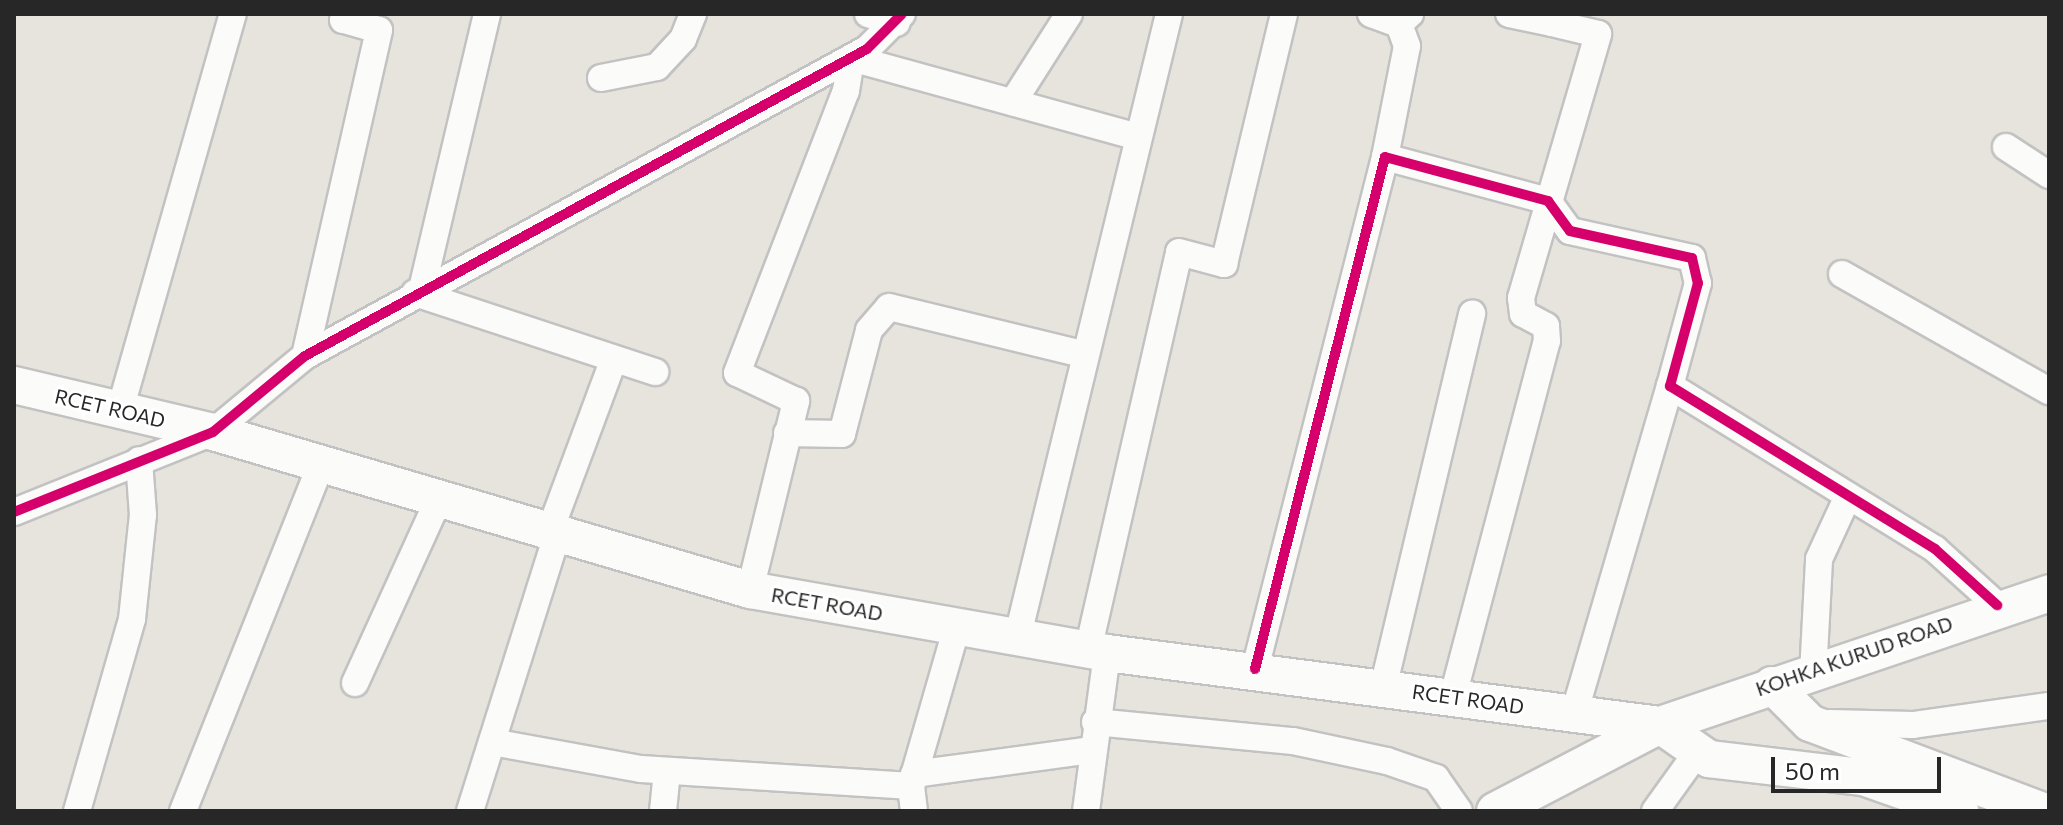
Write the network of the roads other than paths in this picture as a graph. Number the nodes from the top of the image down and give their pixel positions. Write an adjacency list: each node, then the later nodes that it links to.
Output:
1 (233, 14): 32 (street)
2 (344, 14): 26 (street)
3 (487, 14): 23 (street)
4 (693, 14): 15 (street)
5 (868, 14): 11 (street)
6 (1069, 14): 16 (street)
7 (1169, 14): 17 (street)
8 (1284, 14): 46 (street)
9 (1371, 14): 13 (street)
10 (1509, 14): 12 (street)
11 (899, 18): 14 (street)
12 (1551, 18): 21 (street)
13 (1405, 19): 19 (street)
14 (851, 58): 16 (street); 23 (street); 34 (street)
15 (601, 78)
16 (1013, 102): 17 (street)
17 (1137, 137): 25 (street)
18 (2006, 147): 20 (street)
19 (1385, 157): 21 (street); 47 (street)
20 (2049, 175)
21 (1548, 201): 30 (street); 52 (street)
22 (1842, 274): 31 (street)
23 (418, 291): 26 (street); 27 (street)
24 (1472, 313): 51 (street)
25 (1082, 354): 34 (street); 45 (street)
26 (305, 356): 33 (street)
27 (614, 359): 28 (street); 40 (street)
28 (655, 372)
29 (14, 385): 32 (main road, RCET ROAD)
30 (1670, 386): 37 (street); 54 (street)
31 (2049, 391)
32 (120, 410): 33 (main road, RCET ROAD)
33 (213, 432): 35 (street); 36 (main road, RCET ROAD)
34 (787, 433): 41 (street)
35 (139, 460): 39 (street); 64 (street)
36 (321, 465): 38 (main road, RCET ROAD); 65 (street)
37 (1847, 498): 43 (street); 48 (street)
38 (438, 501): 40 (main road, RCET ROAD); 49 (street)
39 (14, 512)
40 (552, 537): 41 (main road, RCET ROAD); 58 (street)
41 (750, 590): 44 (main road, RCET ROAD)
42 (2049, 593): 43 (main road, KOHKA KURUD ROAD)
43 (1997, 605): 48 (main road, KOHKA KURUD ROAD)
44 (957, 627): 45 (main road, RCET ROAD); 63 (street)
45 (1017, 639): 46 (main road, RCET ROAD)
46 (1098, 651): 47 (main road, RCET ROAD); 55 (street)
47 (1255, 669): 51 (main road, RCET ROAD)
48 (1813, 675): 50 (main road, KOHKA KURUD ROAD)
49 (355, 683)
50 (1772, 685): 56 (main road); 57 (main road, KOHKA KURUD ROAD)
51 (1383, 688): 52 (main road, RCET ROAD)
52 (1453, 696): 54 (main road, RCET ROAD)
53 (2049, 706): 56 (street)
54 (1574, 714): 57 (main road, RCET ROAD)
55 (1095, 722): 59 (street); 69 (street)
56 (1810, 723): 61 (main road); 73 (main road)
57 (1660, 725): 60 (main road); 70 (main road, KOHKA KURUD ROAD)
58 (492, 742): 62 (street); 66 (street)
59 (1092, 750): 63 (street); 68 (street)
60 (1696, 754): 61 (main road); 71 (street)
61 (1756, 763): 72 (main road)
62 (667, 771): 63 (street); 67 (street)
63 (913, 790)
64 (77, 811)
65 (183, 811)
66 (470, 811)
67 (663, 811)
68 (1086, 811)
69 (1459, 811)
70 (1495, 811)
71 (1655, 811)
72 (1960, 811)
73 (2043, 811)

